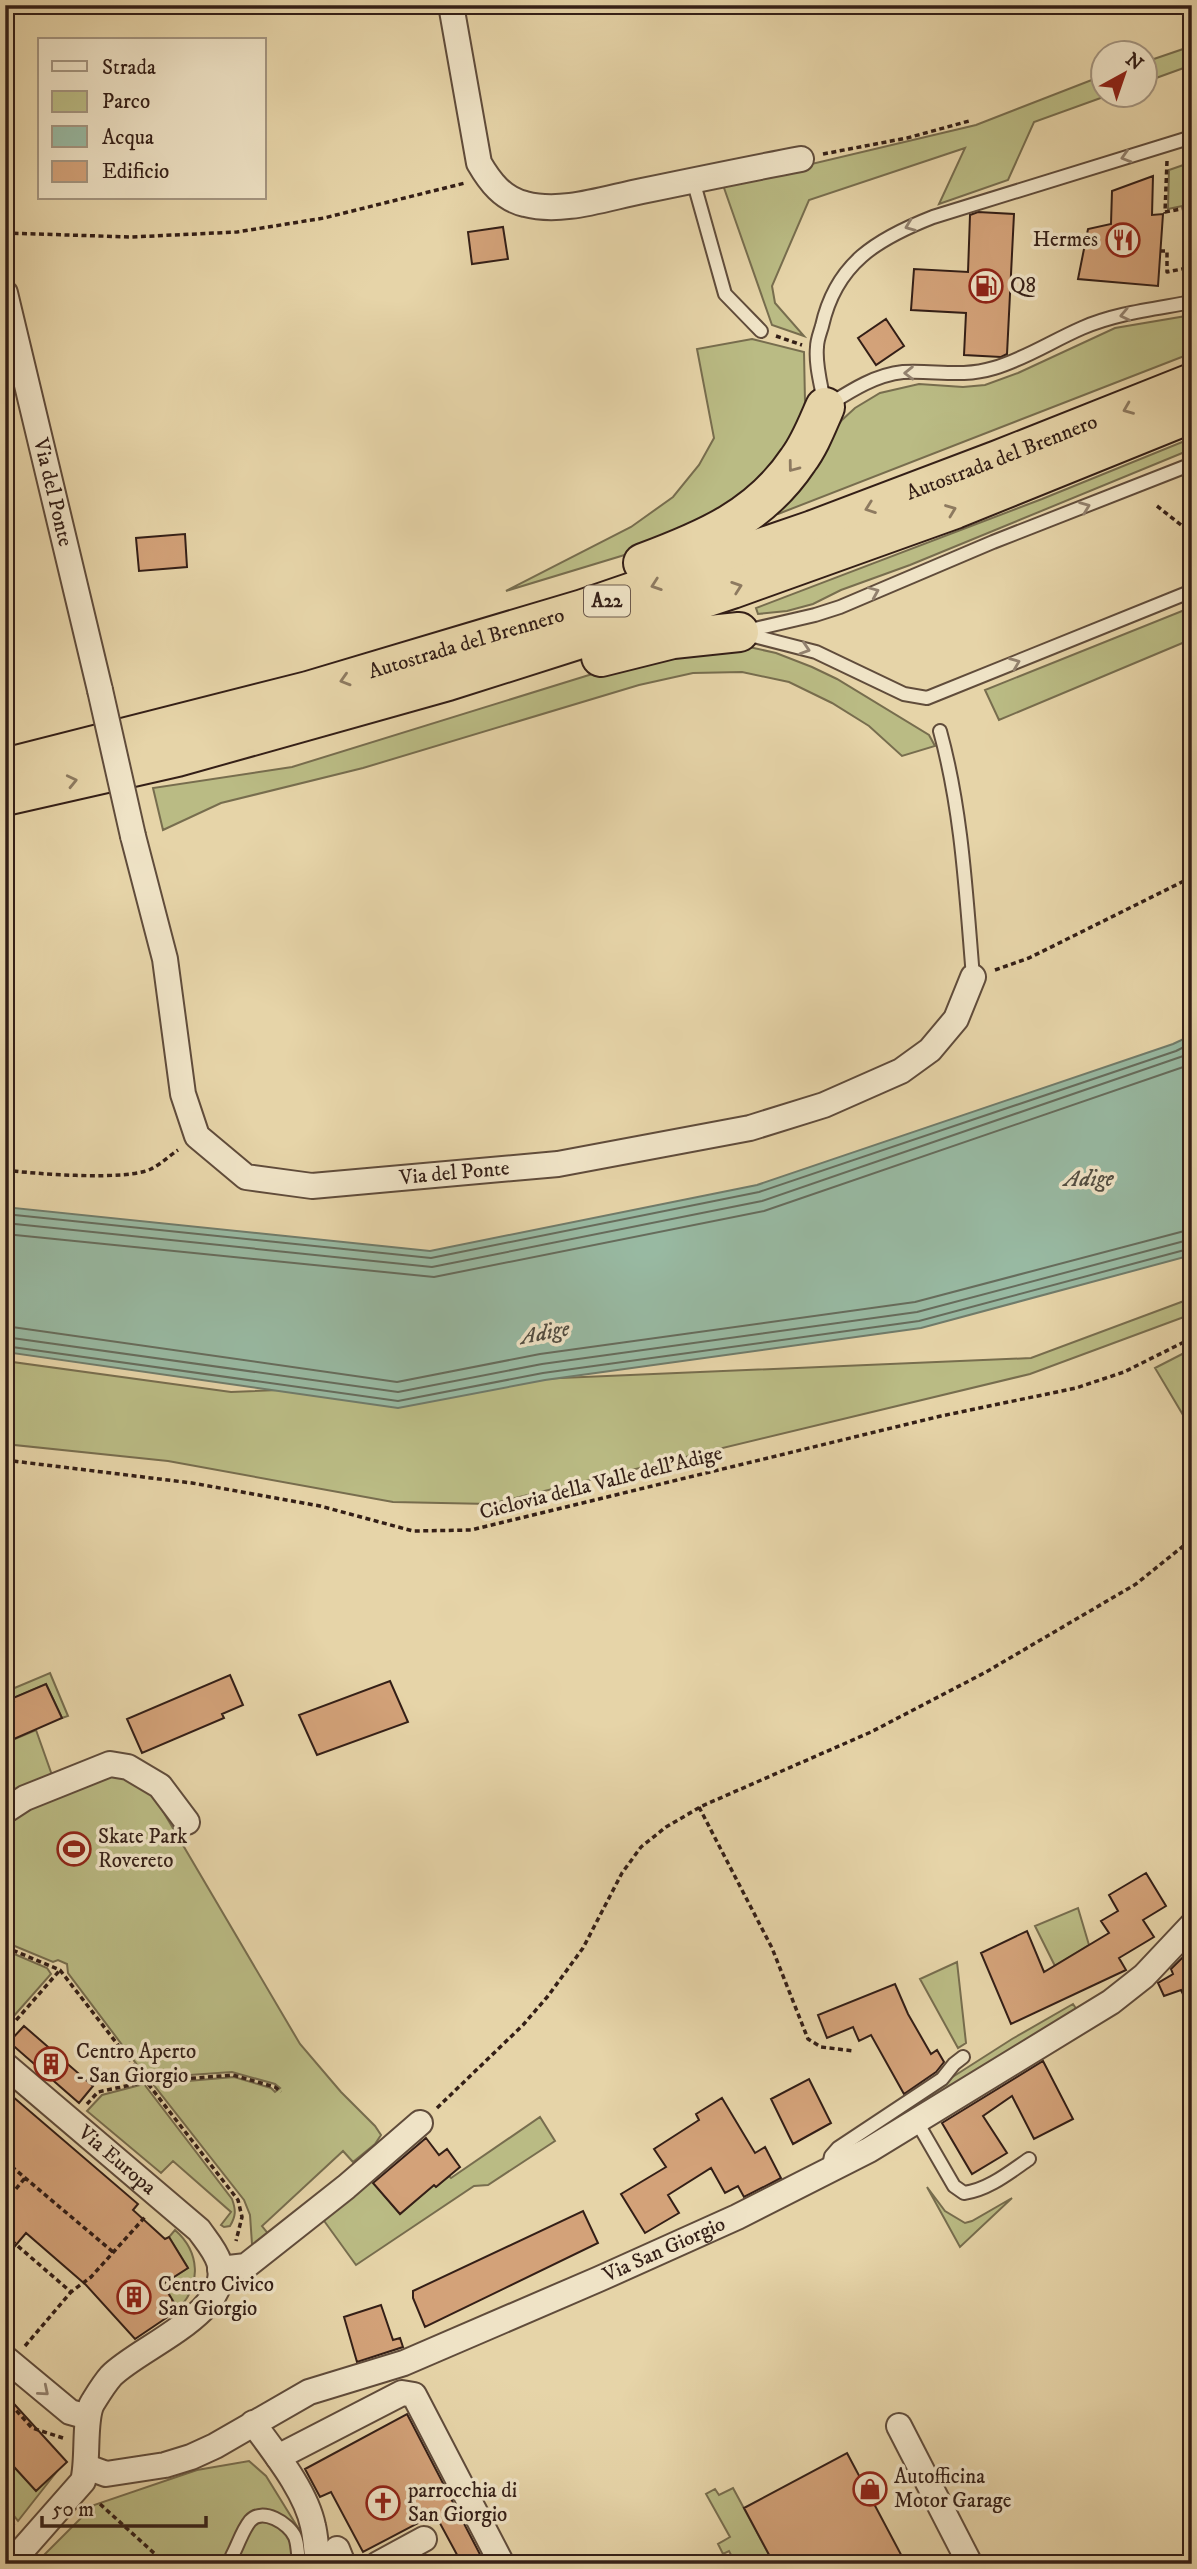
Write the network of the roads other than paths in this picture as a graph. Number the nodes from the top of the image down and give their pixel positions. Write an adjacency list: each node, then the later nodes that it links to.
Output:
1 (452, 5): 4 (street)
2 (1192, 137): 9 (lane, one-way to 9)
3 (801, 159): 4 (street)
4 (693, 180): 7 (lane)
5 (5, 293): 19 (street, Via del Ponte, bridge)
6 (1192, 302): 9 (lane, one-way to 9)
7 (761, 331)
8 (1192, 383): 13 (highway, Autostrada del Brennero / A22, one-way to 13)
9 (825, 407): 13 (highway, one-way to 13)
10 (1192, 413): 15 (highway, Autostrada del Brennero / A22, one-way to 10)
11 (1192, 464): 14 (lane, one-way to 11)
12 (1192, 591): 14 (lane, one-way to 12)
13 (512, 630): 17 (highway, Autostrada del Brennero / A22, one-way to 17)
14 (739, 632): 15 (highway)
15 (448, 681): 18 (highway, Autostrada del Brennero / A22, one-way to 15)
16 (940, 731): 19 (lane)
17 (5, 768)
18 (5, 796)
19 (973, 977)
20 (5, 1811): 21 (street)
21 (187, 1822)
22 (1192, 1925): 25 (street, Via San Giorgio)
23 (963, 2057): 28 (lane)
24 (5, 2065): 29 (street, Via Europa)
25 (917, 2122): 27 (lane); 28 (street, Via San Giorgio)
26 (421, 2123): 29 (street)
27 (1029, 2160)
28 (828, 2171): 32 (street, Via San Giorgio)
29 (219, 2266): 31 (street)
30 (12, 2356): 31 (street, one-way to 31)
31 (88, 2417): 35 (street)
32 (253, 2423): 34 (street); 35 (street, Via San Giorgio)
33 (899, 2426): 43 (street)
34 (278, 2457): 38 (street); 42 (street)
35 (86, 2467): 39 (street)
36 (424, 2539): 41 (street)
37 (232, 2556): 40 (lane)
38 (332, 2559)
39 (10, 2564)
40 (299, 2564)
41 (378, 2564)
42 (502, 2564)
43 (970, 2564)

